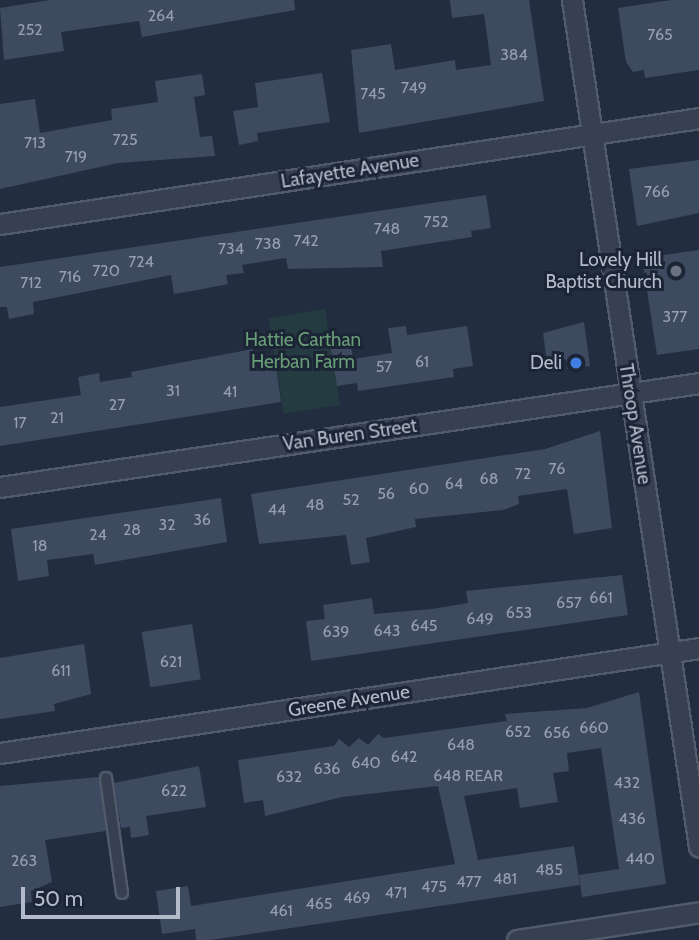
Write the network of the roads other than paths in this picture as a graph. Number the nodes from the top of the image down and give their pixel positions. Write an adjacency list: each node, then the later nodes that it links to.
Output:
1 (572, 0): 3 (street, Throop Avenue)
2 (699, 118): 3 (street, Lafayette Avenue)
3 (592, 134): 4 (street, Lafayette Avenue); 6 (street, Throop Avenue)
4 (0, 224)
5 (699, 383): 6 (street, Van Buren Street)
6 (631, 394): 7 (street, Van Buren Street); 9 (street, Throop Avenue)
7 (0, 487)
8 (699, 648): 9 (street, Greene Avenue)
9 (670, 652): 10 (street, Greene Avenue); 12 (street, Throop Avenue)
10 (0, 753)
11 (106, 778): 13 (lane)
12 (699, 847)
13 (122, 893)
14 (699, 912): 15 (street)
15 (517, 940)

